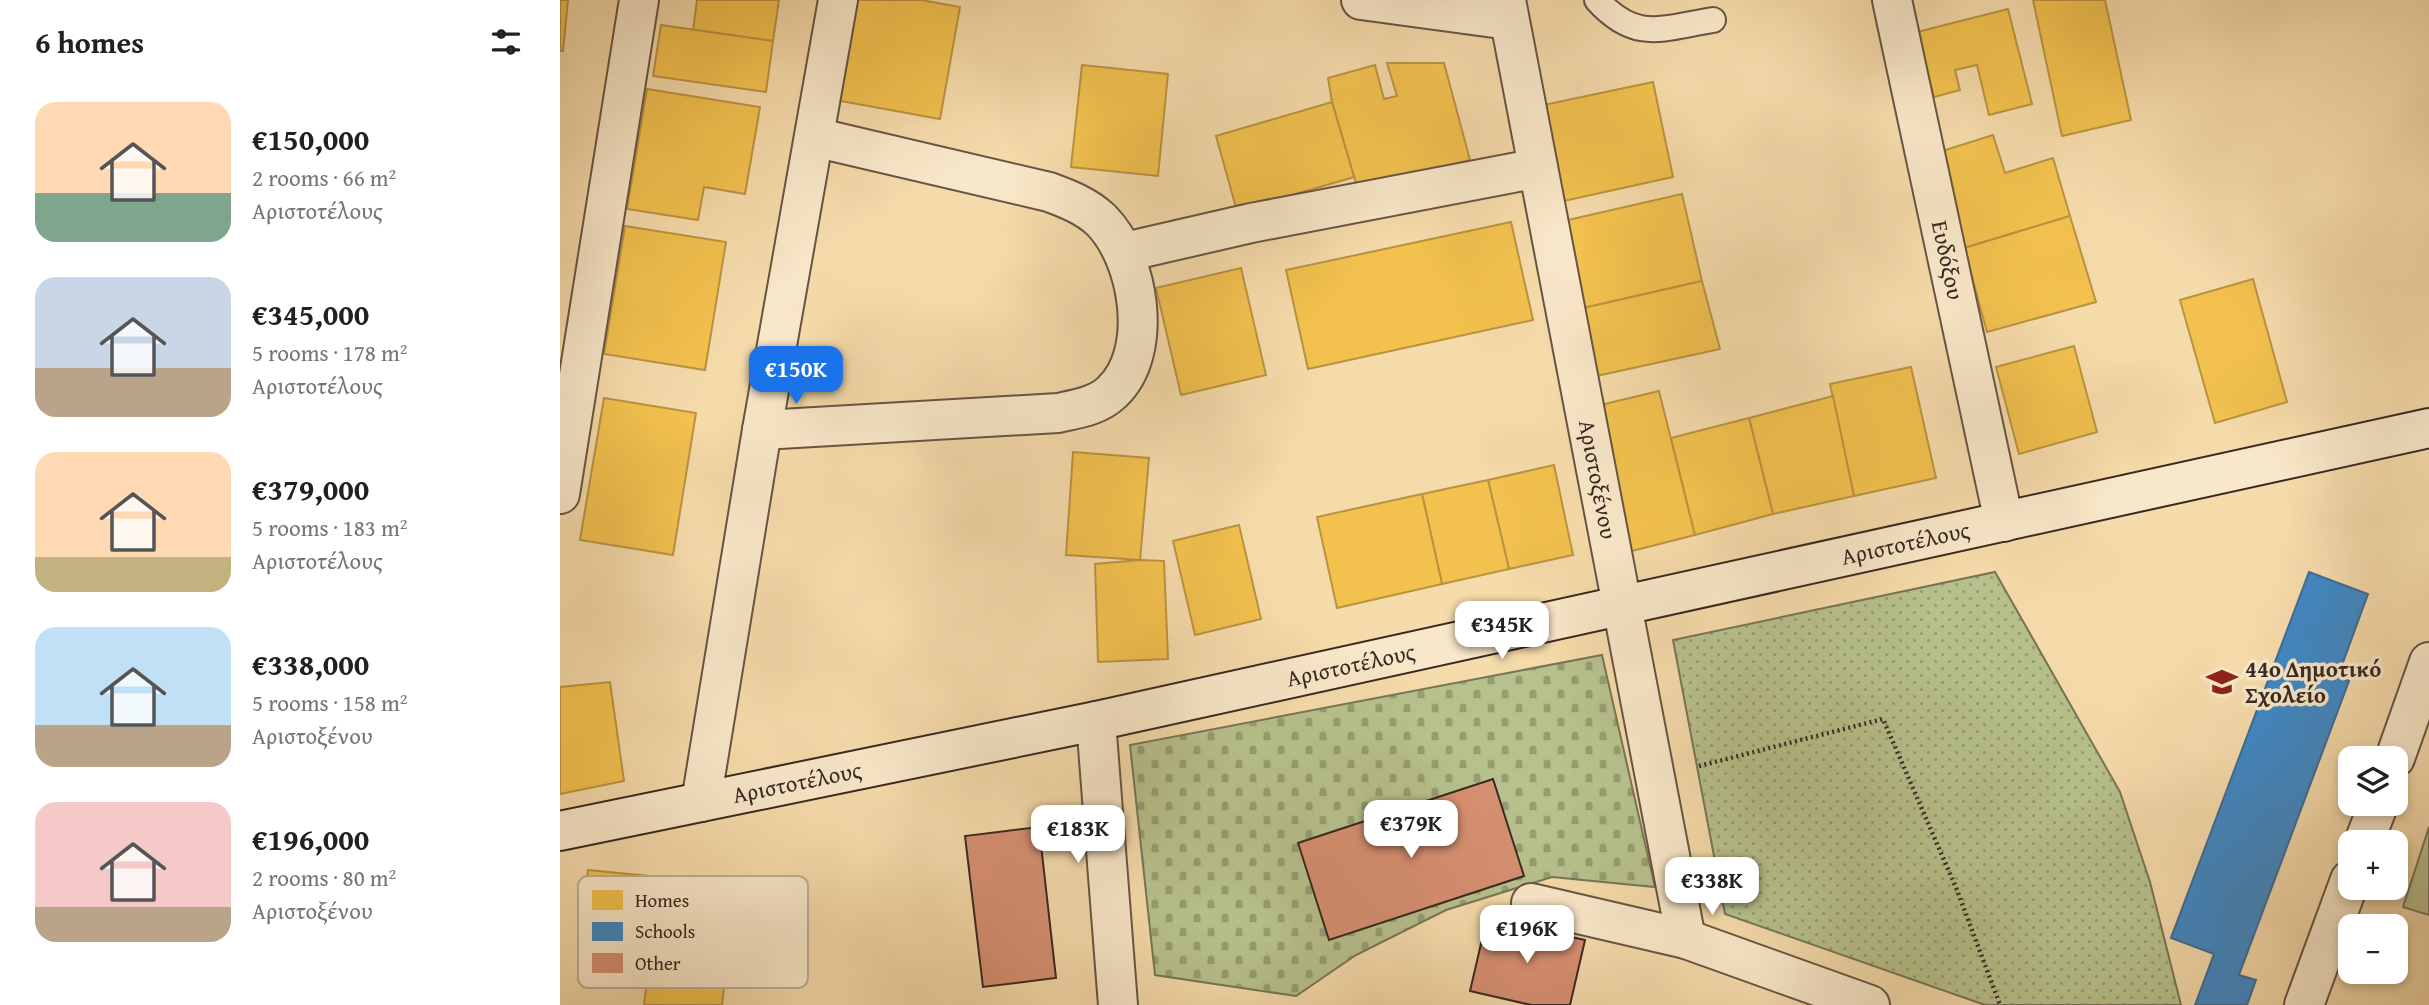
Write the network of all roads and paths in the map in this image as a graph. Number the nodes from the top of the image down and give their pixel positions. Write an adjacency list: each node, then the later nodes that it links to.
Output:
1 (639, 0): 13 (street)
2 (838, 0): 8 (street)
3 (1362, 0): 6 (street)
4 (1597, 0): 7 (lane)
5 (1892, 0): 14 (street, Ευδόξου)
6 (1508, 10): 9 (street, Αριστοξένου)
7 (1713, 20)
8 (814, 137): 10 (street); 12 (street)
9 (1538, 168): 10 (street); 15 (street, Αριστοξένου)
10 (1125, 252): 12 (street)
11 (2429, 428): 14 (street, Αριστοτέλους)
12 (762, 430): 20 (street)
13 (562, 475)
14 (2004, 522): 15 (street, Αριστοτέλους)
15 (1623, 604): 17 (street, Αριστοτέλους); 19 (street, Αριστοξένου)
16 (2429, 662): 18 (street)
17 (1096, 721): 20 (street, Αριστοτέλους); 25 (street)
18 (2400, 746)
19 (1654, 777): 24 (street, Αριστοξένου); 27 (path)
20 (701, 802): 21 (street, Αριστοτέλους)
21 (560, 831)
22 (2343, 900): 28 (street)
23 (1531, 903): 24 (street)
24 (1686, 939): 26 (street)
25 (1110, 1003)
26 (1870, 1005)
27 (2000, 1005)
28 (2304, 1005)

